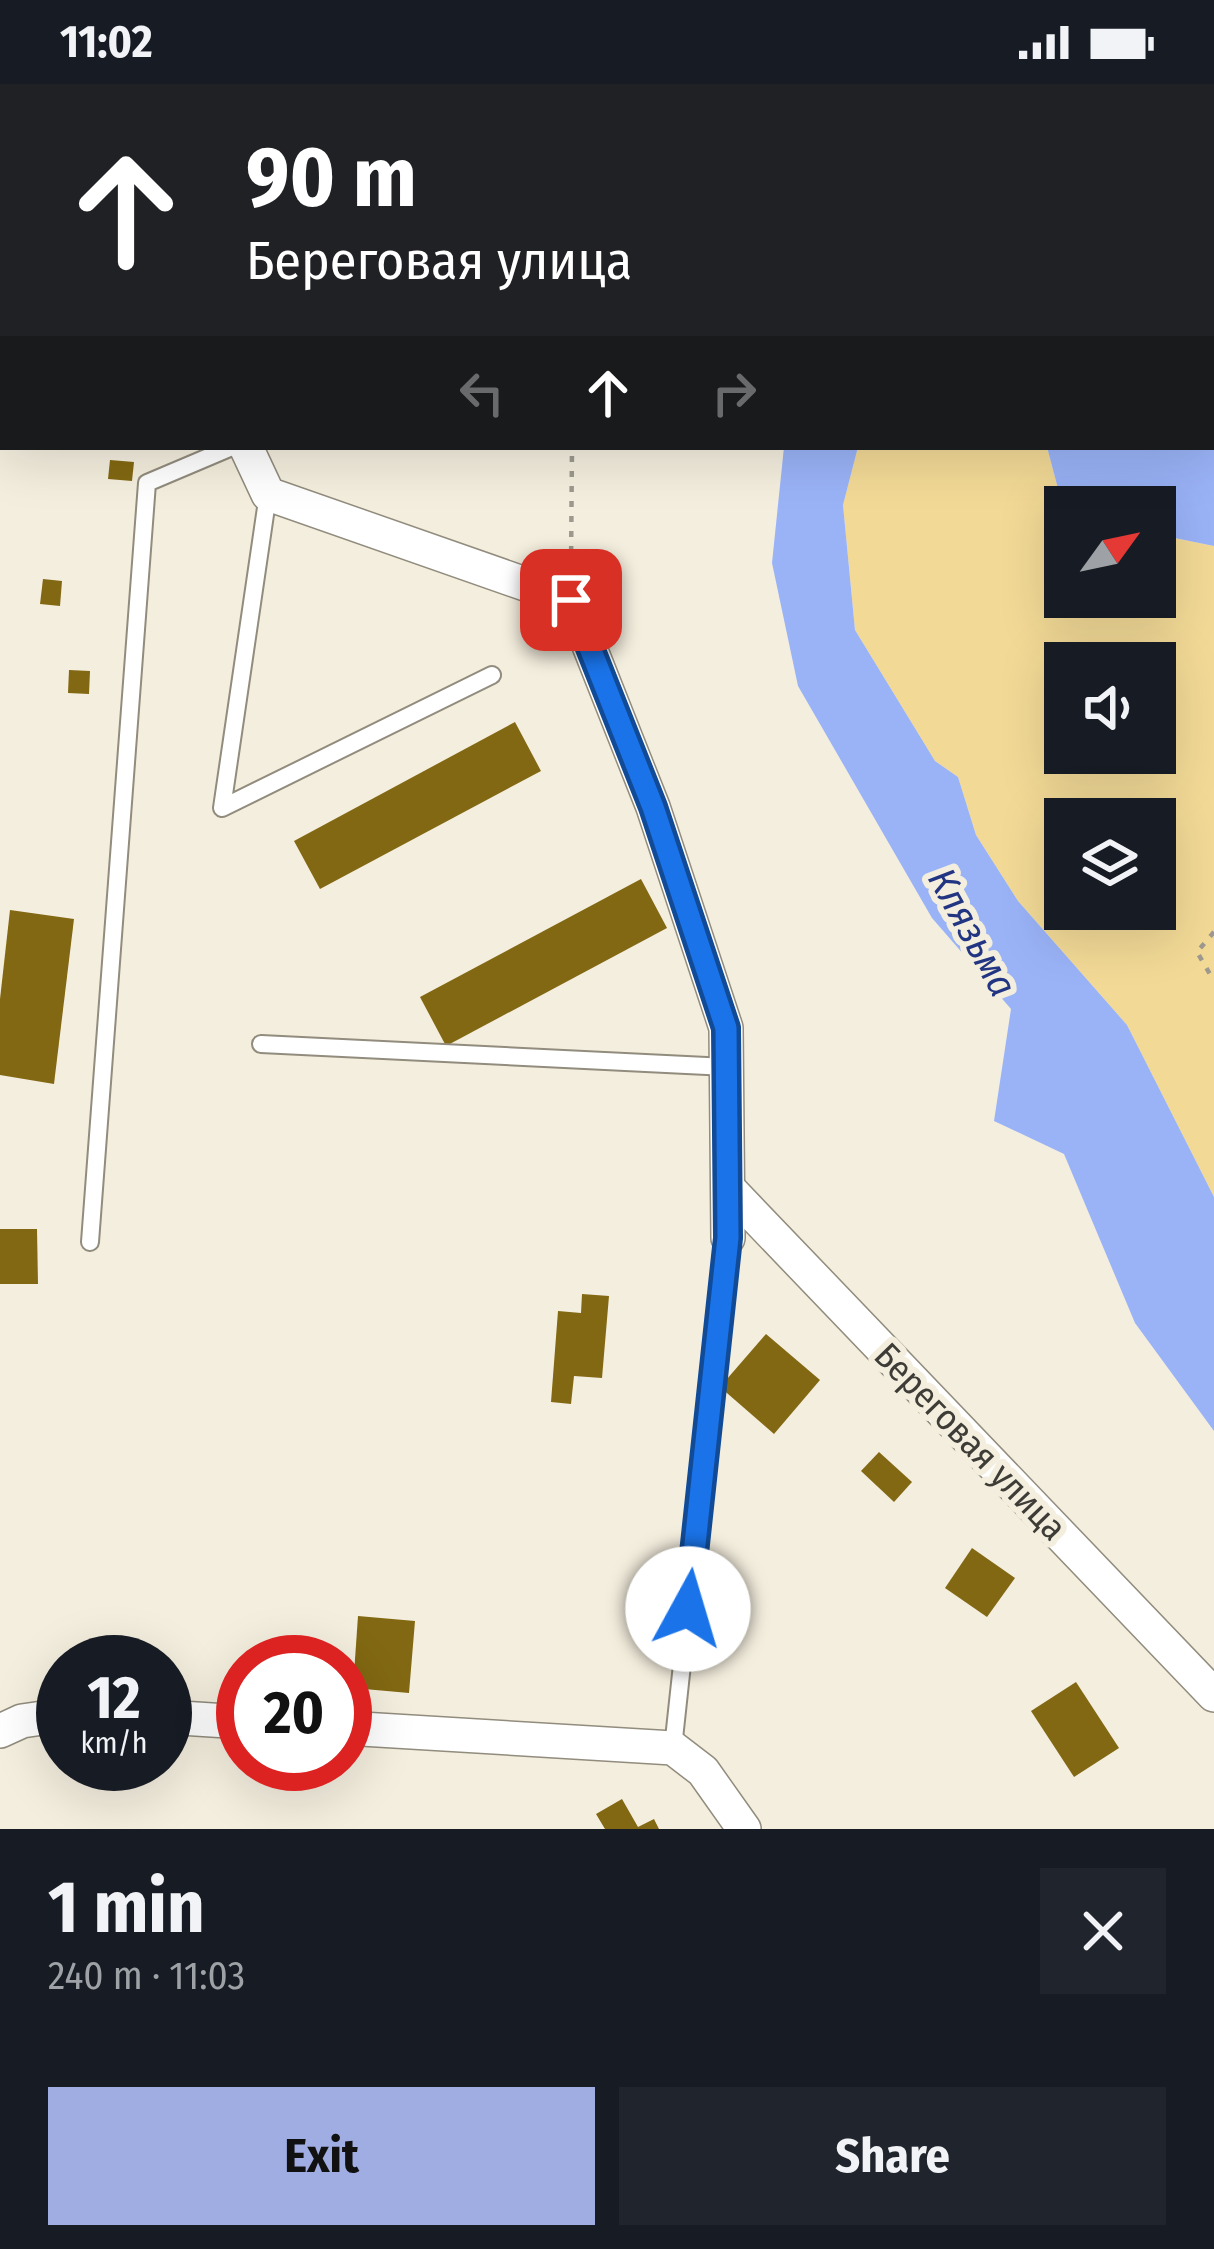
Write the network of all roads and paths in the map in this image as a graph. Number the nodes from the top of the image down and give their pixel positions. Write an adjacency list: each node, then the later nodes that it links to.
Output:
1 (225, 450): 13 (lane)
2 (247, 450): 4 (street)
3 (572, 450): 5 (path)
4 (268, 494): 5 (street); 6 (lane)
5 (571, 600): 10 (street)
6 (492, 675)
7 (1214, 932): 8 (path)
8 (1214, 981)
9 (261, 1045): 10 (lane)
10 (727, 1067): 11 (street)
11 (728, 1188): 12 (street); 14 (street, Береговая улица)
12 (728, 1238): 18 (lane)
13 (90, 1242)
14 (1214, 1695)
15 (36, 1719): 17 (street)
16 (372, 1730): 18 (street)
17 (0, 1731)
18 (673, 1748): 19 (street)
19 (744, 1829)

